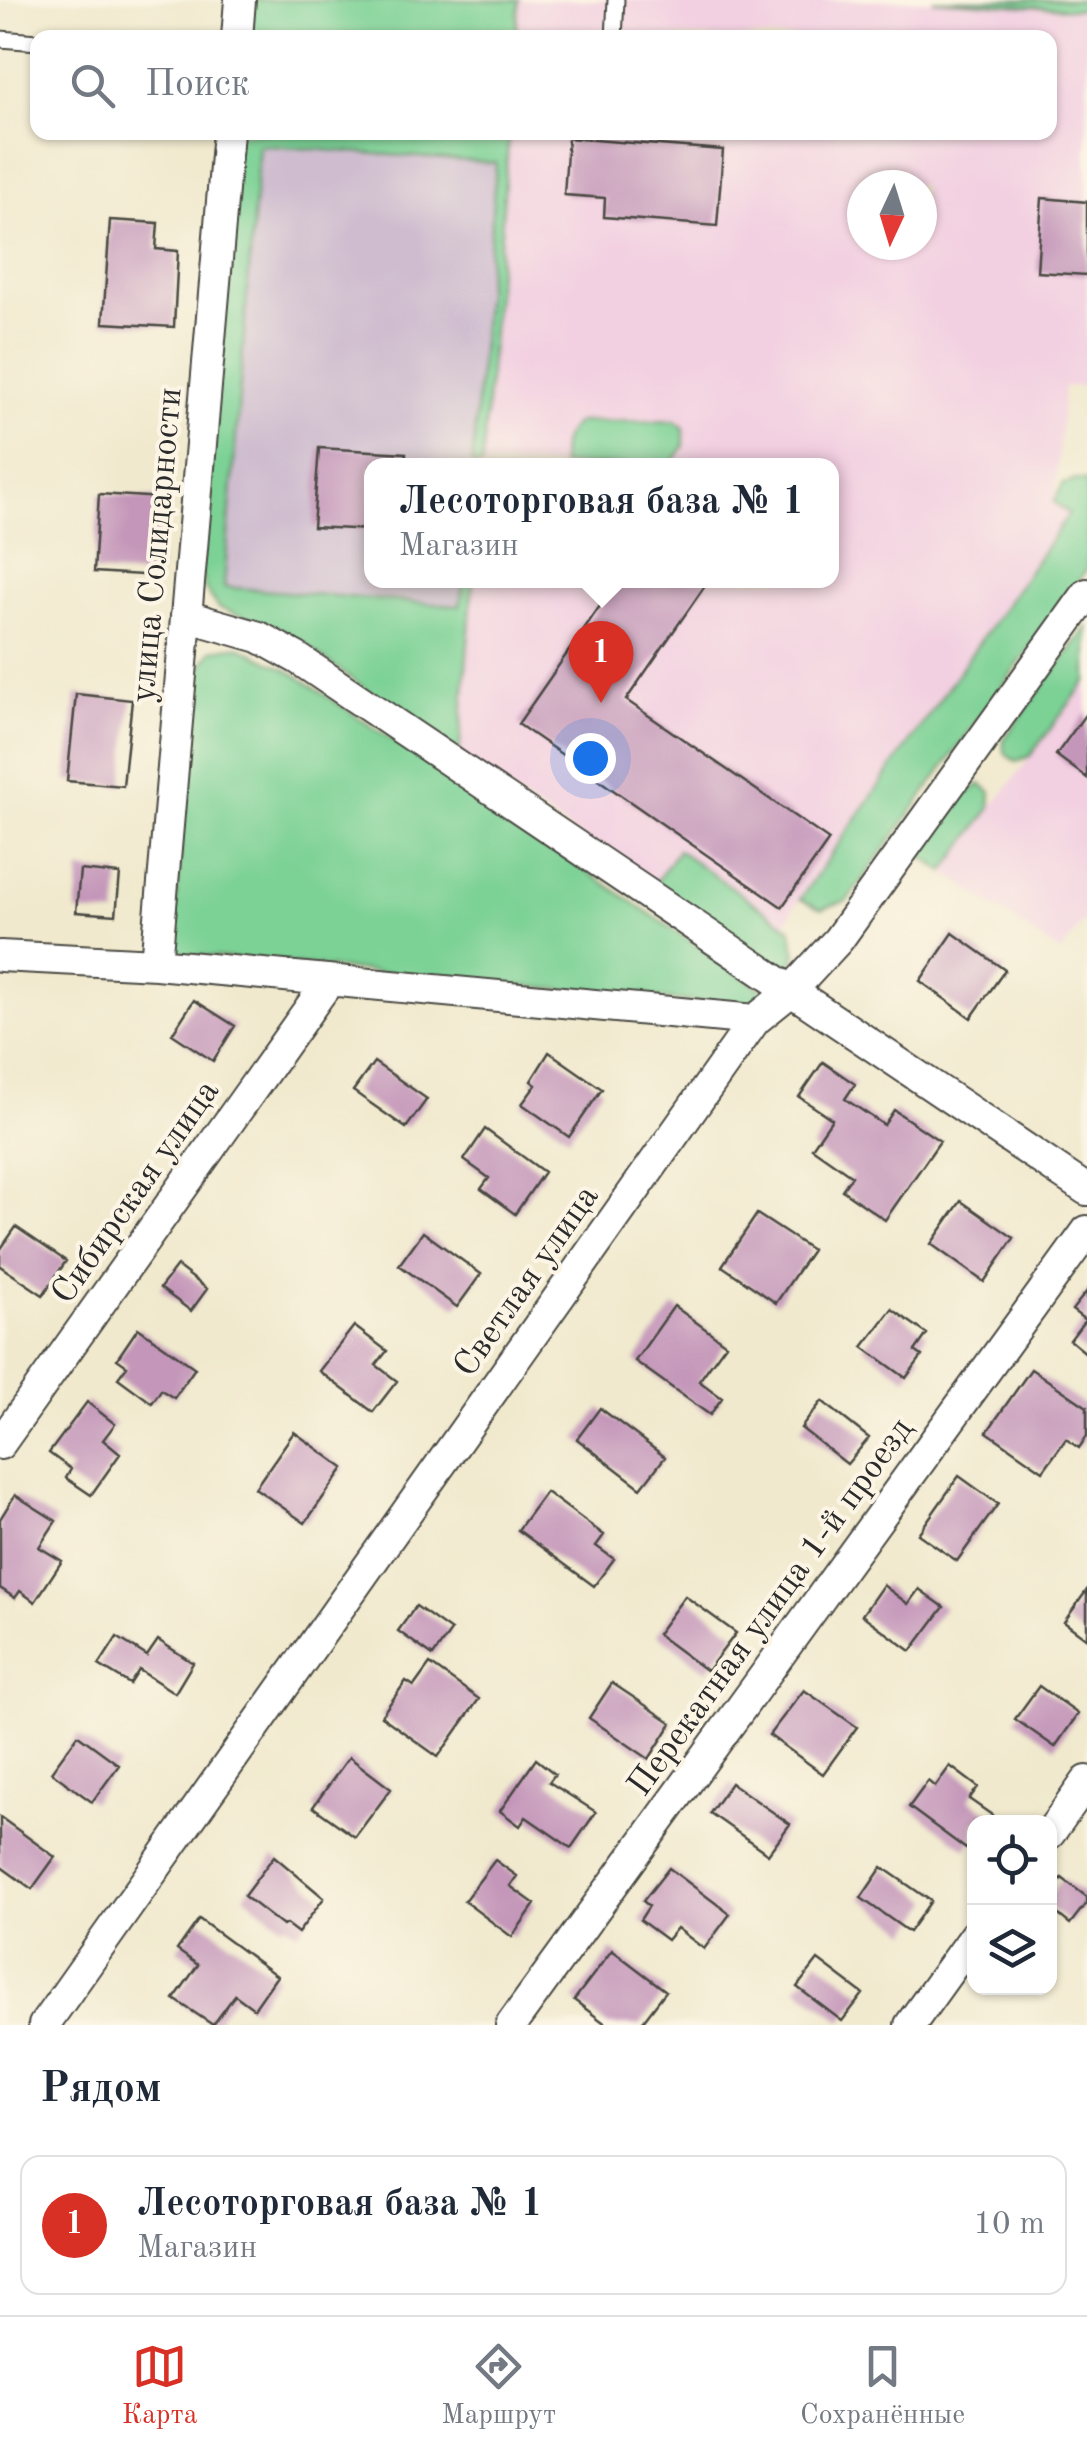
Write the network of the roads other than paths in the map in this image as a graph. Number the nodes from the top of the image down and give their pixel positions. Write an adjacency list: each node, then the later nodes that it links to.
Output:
1 (240, 0): 3 (street)
2 (616, 0): 4 (lane)
3 (238, 30)
4 (614, 30)
5 (0, 39): 6 (lane)
6 (30, 41)
7 (227, 140): 9 (street, улица Солидарности)
8 (1087, 594): 13 (street, Светлая улица)
9 (186, 616): 11 (street, улица Солидарности); 13 (street)
10 (0, 956): 11 (street)
11 (156, 964): 12 (street)
12 (330, 981): 14 (street); 17 (street, Сибирская улица)
13 (791, 991): 14 (street, Светлая улица); 15 (street)
14 (755, 1020): 21 (street, Светлая улица)
15 (1087, 1190)
16 (1087, 1231): 22 (street, Перекатная улица 1-й проезд)
17 (0, 1444)
18 (1087, 1781): 19 (street)
19 (1057, 1823)
20 (967, 1946): 23 (street)
21 (44, 2025)
22 (512, 2025)
23 (910, 2025)

